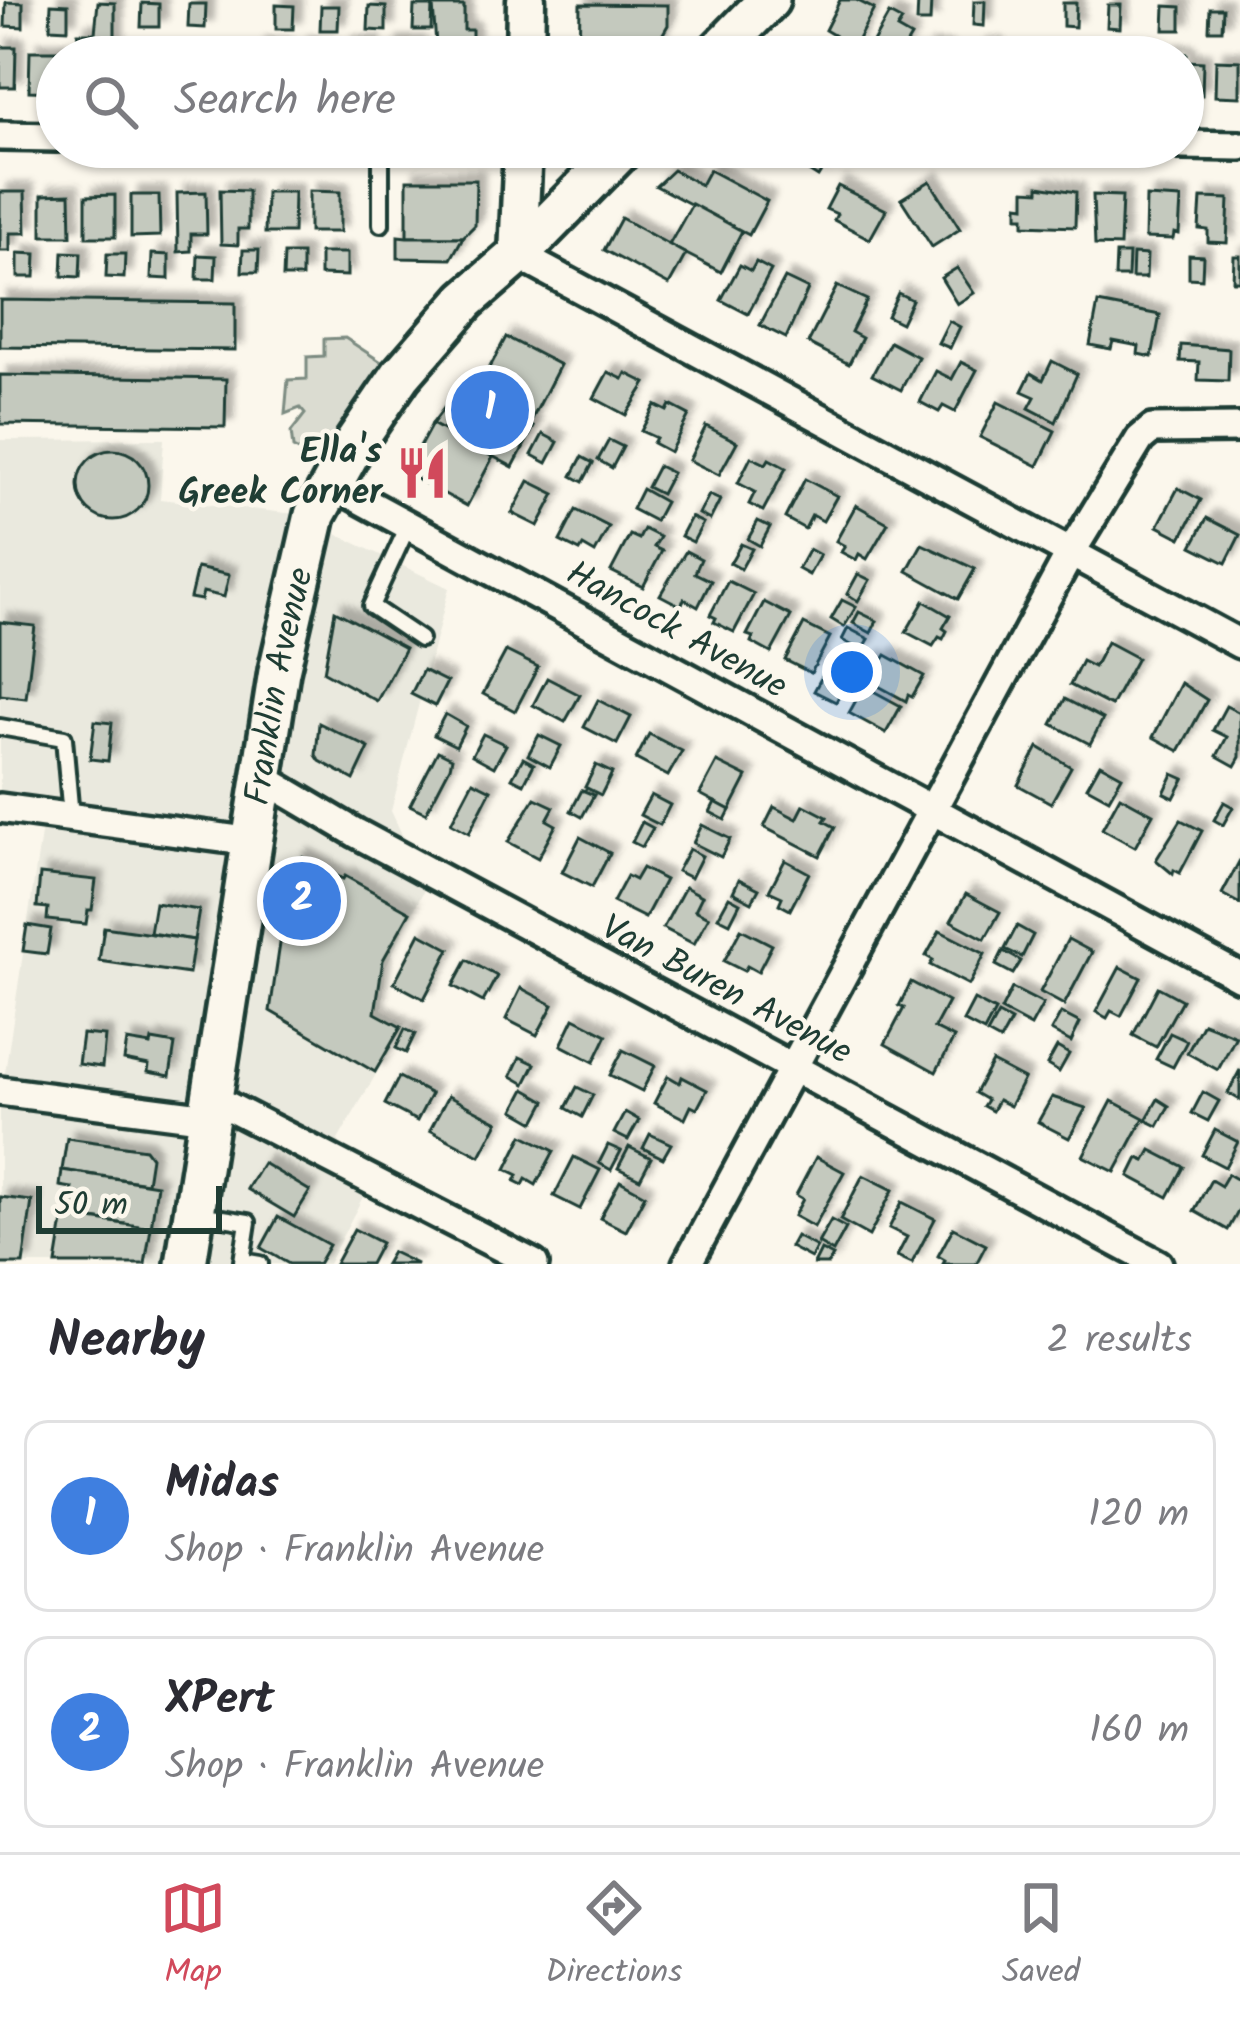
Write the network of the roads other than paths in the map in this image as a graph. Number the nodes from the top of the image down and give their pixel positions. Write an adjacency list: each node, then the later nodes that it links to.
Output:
1 (526, 0): 3 (street)
2 (769, 0): 4 (main road)
3 (525, 36)
4 (743, 36)
5 (0, 136): 6 (street)
6 (36, 136)
7 (1204, 145): 8 (street)
8 (1240, 146)
9 (381, 168): 12 (lane)
10 (522, 168): 13 (street)
11 (603, 168): 13 (main road, Franklin Avenue)
12 (381, 224)
13 (518, 255): 15 (main road, Franklin Avenue); 17 (street)
14 (1240, 428): 17 (street)
15 (332, 484): 16 (street, Hancock Avenue); 21 (main road, Franklin Avenue)
16 (408, 526): 18 (lane); 23 (street, Hancock Avenue)
17 (1070, 554): 19 (street); 23 (street)
18 (420, 639)
19 (1240, 644)
20 (0, 727): 24 (lane)
21 (263, 778): 25 (main road, Franklin Avenue); 27 (street, Van Buren Avenue)
22 (0, 808): 24 (street)
23 (931, 810): 26 (street, Hancock Avenue); 27 (street)
24 (70, 818): 25 (street)
25 (253, 842): 29 (main road, Franklin Avenue)
26 (1240, 976)
27 (793, 1068): 35 (street); 36 (street, Van Buren Avenue)
28 (0, 1091): 29 (street)
29 (210, 1108): 30 (main road, Franklin Avenue); 34 (street)
30 (194, 1214): 31 (lane); 32 (main road, Franklin Avenue)
31 (238, 1262): 33 (lane)
32 (186, 1264)
33 (260, 1264)
34 (534, 1264)
35 (687, 1264)
36 (1158, 1264)

